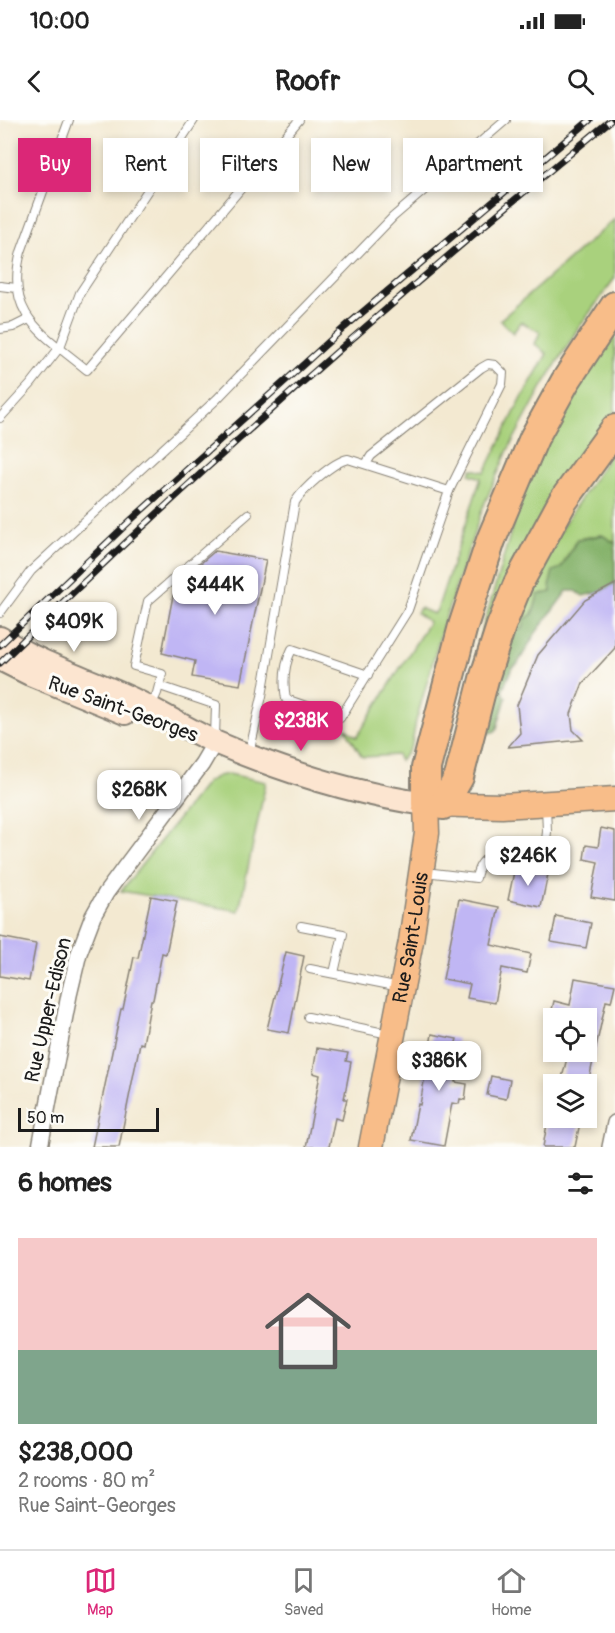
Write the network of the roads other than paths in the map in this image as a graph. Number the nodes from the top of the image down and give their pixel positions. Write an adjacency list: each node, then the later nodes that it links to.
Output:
1 (69, 120): 6 (lane)
2 (194, 120): 10 (lane)
3 (299, 120): 10 (lane)
4 (506, 120): 16 (lane)
5 (0, 286): 6 (lane)
6 (16, 288): 8 (lane)
7 (615, 306): 26 (highway)
8 (29, 319): 9 (lane); 10 (lane)
9 (0, 329)
10 (60, 347): 11 (lane)
11 (0, 418)
12 (615, 429): 26 (highway)
13 (366, 464): 14 (lane); 14 (lane); 23 (lane)
14 (449, 491): 19 (lane)
15 (248, 514): 20 (lane)
16 (0, 613)
17 (0, 638): 21 (street, Rue Saint-Georges)
18 (0, 659): 21 (street, Rue Saint-Georges)
19 (368, 675): 19 (lane)
20 (160, 686): 21 (lane); 22 (lane)
21 (148, 714): 22 (street, Rue Saint-Georges)
22 (215, 742): 23 (street, Rue Saint-Georges); 35 (street, Rue Upper-Edison)
23 (248, 756): 26 (street, Rue Saint-Georges)
24 (615, 799): 25 (main road, Rue Saint-Georges)
25 (546, 803): 26 (main road, Rue Saint-Georges); 27 (lane)
26 (434, 804): 27 (main road, Rue Saint-Louis)
27 (420, 871): 31 (main road, Rue Saint-Louis)
28 (301, 926): 30 (lane)
29 (310, 969): 30 (lane)
30 (334, 974): 31 (lane)
31 (402, 987): 33 (main road, Rue Saint-Louis)
32 (308, 1017): 33 (lane)
33 (393, 1034): 36 (main road, Rue Saint-Louis)
34 (615, 1123): 37 (street)
35 (40, 1147)
36 (371, 1147)
37 (610, 1147)

